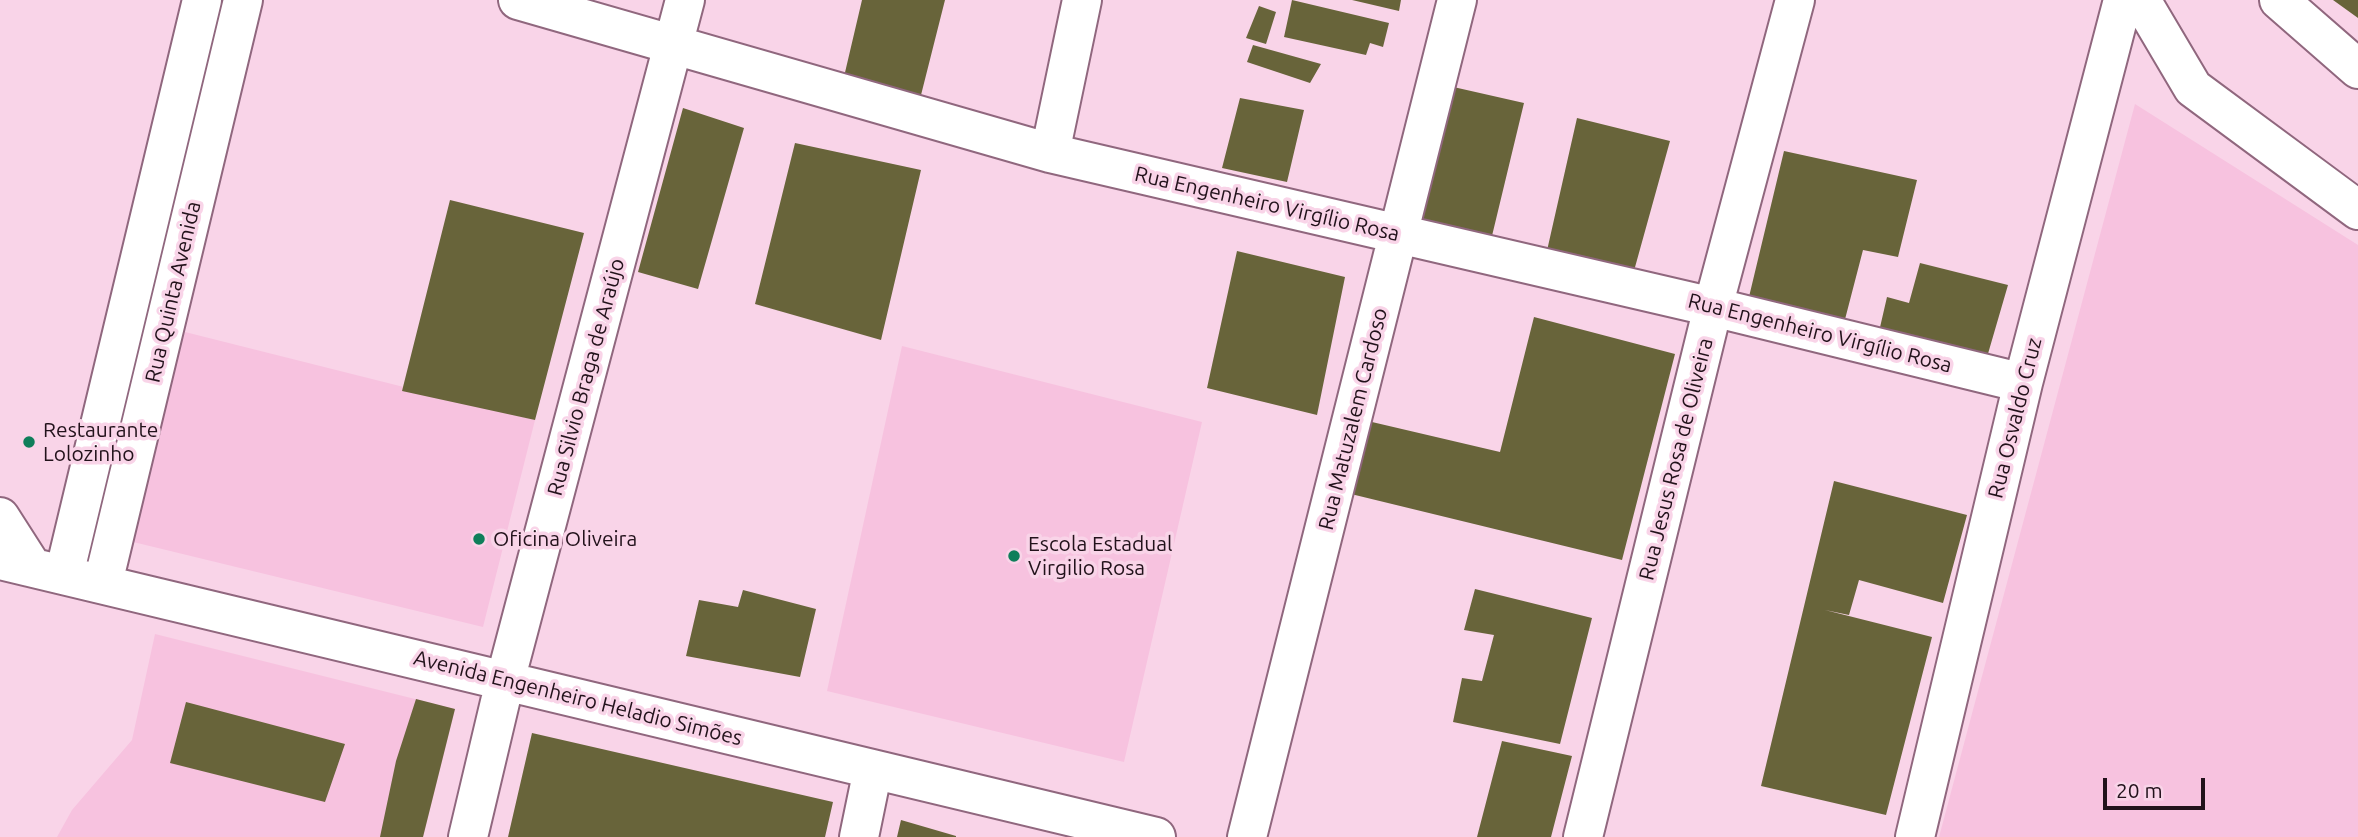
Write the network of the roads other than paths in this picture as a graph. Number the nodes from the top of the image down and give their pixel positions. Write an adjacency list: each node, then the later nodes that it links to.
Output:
1 (202, 0): 19 (street, Rua Quinta Avenida)
2 (243, 0): 20 (street, Rua Quinta Avenida)
3 (518, 0): 11 (street, Rua Engenheiro Virgílio Rosa)
4 (685, 0): 11 (street, Rua Silvio Braga de Araújo)
5 (1082, 0): 13 (street)
6 (1457, 0): 15 (street, Rua Matuzalem Cardoso)
7 (1794, 0): 16 (street, Rua Jesus Rosa de Oliveira)
8 (2123, 0): 17 (street, Rua Osvaldo Cruz)
9 (2141, 0): 14 (street)
10 (2279, 0): 12 (street)
11 (675, 43): 13 (street, Rua Engenheiro Virgílio Rosa); 21 (street, Rua Silvio Braga de Araújo)
12 (2358, 69)
13 (1050, 153): 15 (street, Rua Engenheiro Virgílio Rosa)
14 (2358, 210)
15 (1400, 236): 16 (street, Rua Engenheiro Virgílio Rosa); 26 (street, Rua Matuzalem Cardoso)
16 (1713, 307): 17 (street, Rua Engenheiro Virgílio Rosa); 27 (street, Rua Jesus Rosa de Oliveira)
17 (2023, 383): 28 (street, Rua Osvaldo Cruz)
18 (0, 517): 19 (street)
19 (32, 567): 20 (street, Avenida Engenheiro Heladio Simões)
20 (103, 583): 21 (street, Avenida Engenheiro Heladio Simões)
21 (505, 681): 22 (street, Avenida Engenheiro Heladio Simões); 23 (street, Rua Silvio Braga de Araújo)
22 (873, 769): 24 (street); 25 (street, Avenida Engenheiro Heladio Simões)
23 (468, 837)
24 (859, 837)
25 (1156, 837)
26 (1247, 837)
27 (1583, 837)
28 (1914, 837)

